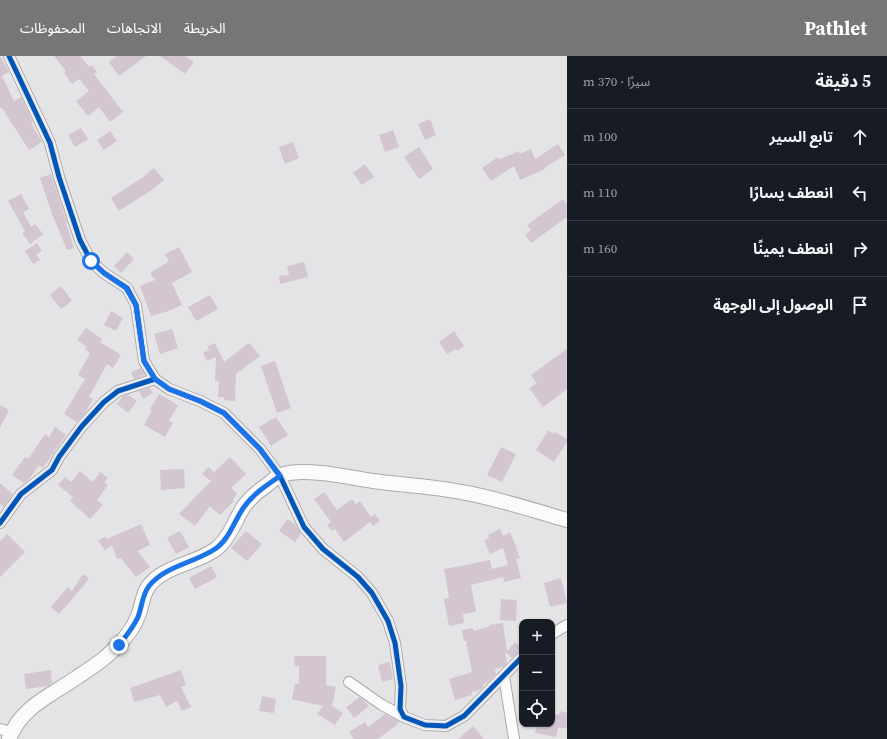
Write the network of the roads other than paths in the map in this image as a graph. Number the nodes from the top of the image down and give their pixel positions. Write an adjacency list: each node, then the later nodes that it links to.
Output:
1 (9, 56): 2 (street)
2 (155, 379): 3 (street); 5 (street)
3 (280, 476): 4 (main road); 11 (street); 12 (main road)
4 (567, 520)
5 (0, 523)
6 (567, 625): 7 (street)
7 (555, 632)
8 (519, 660): 9 (street)
9 (504, 676): 11 (street); 13 (street)
10 (350, 682): 11 (street)
11 (404, 718)
12 (7, 734)
13 (514, 739)

